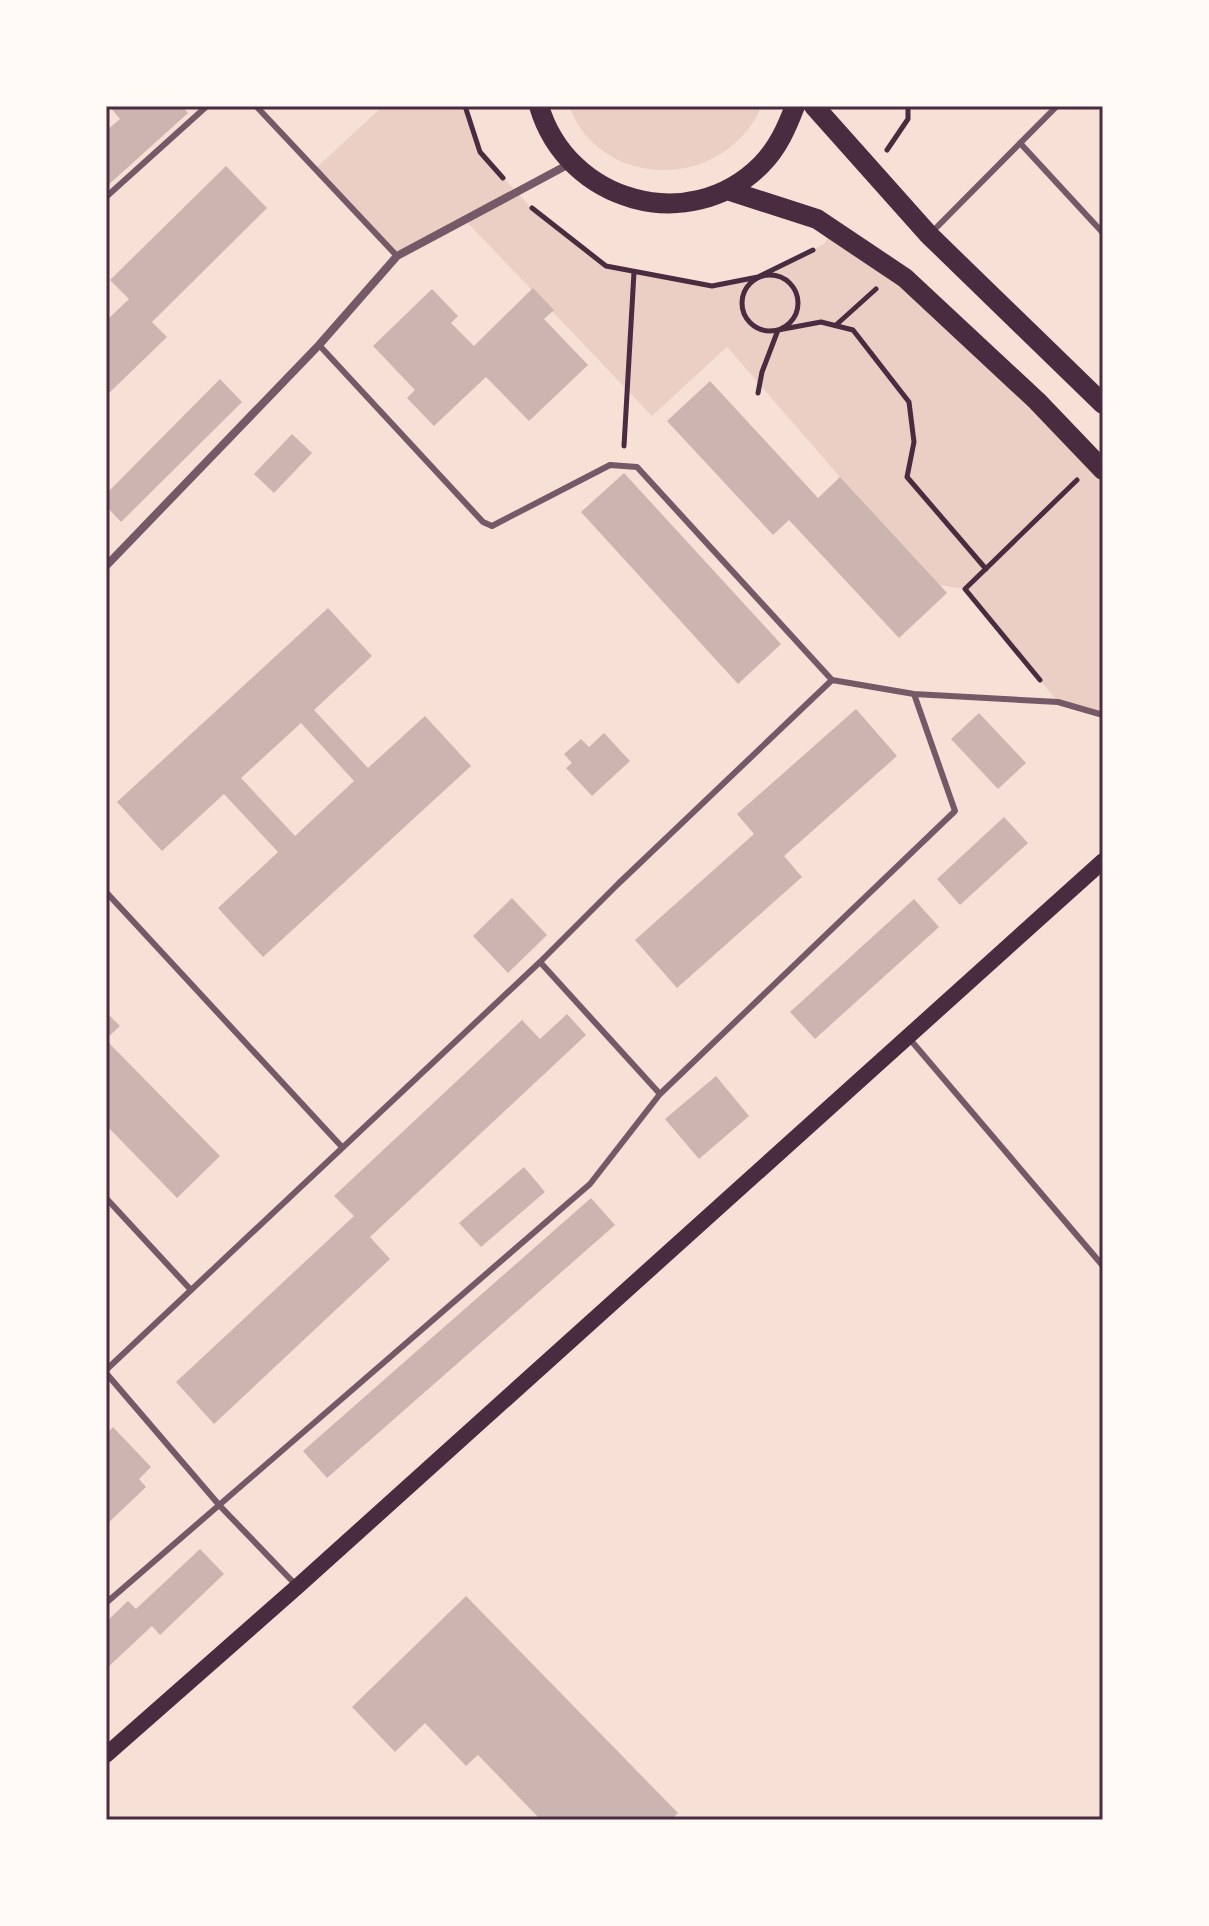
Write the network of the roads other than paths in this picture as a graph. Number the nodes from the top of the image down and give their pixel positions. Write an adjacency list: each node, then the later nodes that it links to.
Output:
1 (207, 106): 10 (lane)
2 (256, 106): 13 (lane)
3 (539, 106): 8 (main road)
4 (795, 106): 9 (main road)
5 (814, 106): 12 (main road)
6 (1057, 106): 7 (lane)
7 (1020, 143): 11 (lane); 12 (lane)
8 (571, 163): 9 (main road); 13 (street)
9 (727, 190): 16 (main road)
10 (106, 197)
11 (1103, 233)
12 (929, 235): 15 (main road)
13 (397, 256): 14 (street)
14 (319, 345): 17 (street); 18 (lane)
15 (1103, 404)
16 (1099, 466)
17 (106, 566)
18 (832, 680): 19 (lane); 23 (lane)
19 (914, 694): 20 (lane); 25 (lane)
20 (1103, 715)
21 (1103, 861): 24 (main road)
22 (106, 892): 26 (lane)
23 (540, 962): 25 (lane); 26 (lane)
24 (908, 1037): 28 (lane); 32 (main road)
25 (660, 1094): 31 (lane)
26 (342, 1147): 29 (lane)
27 (106, 1198): 29 (lane)
28 (1103, 1266)
29 (191, 1290): 30 (lane)
30 (106, 1371): 31 (lane)
31 (220, 1506): 32 (lane); 33 (lane)
32 (298, 1586): 34 (main road)
33 (106, 1603)
34 (106, 1755)

